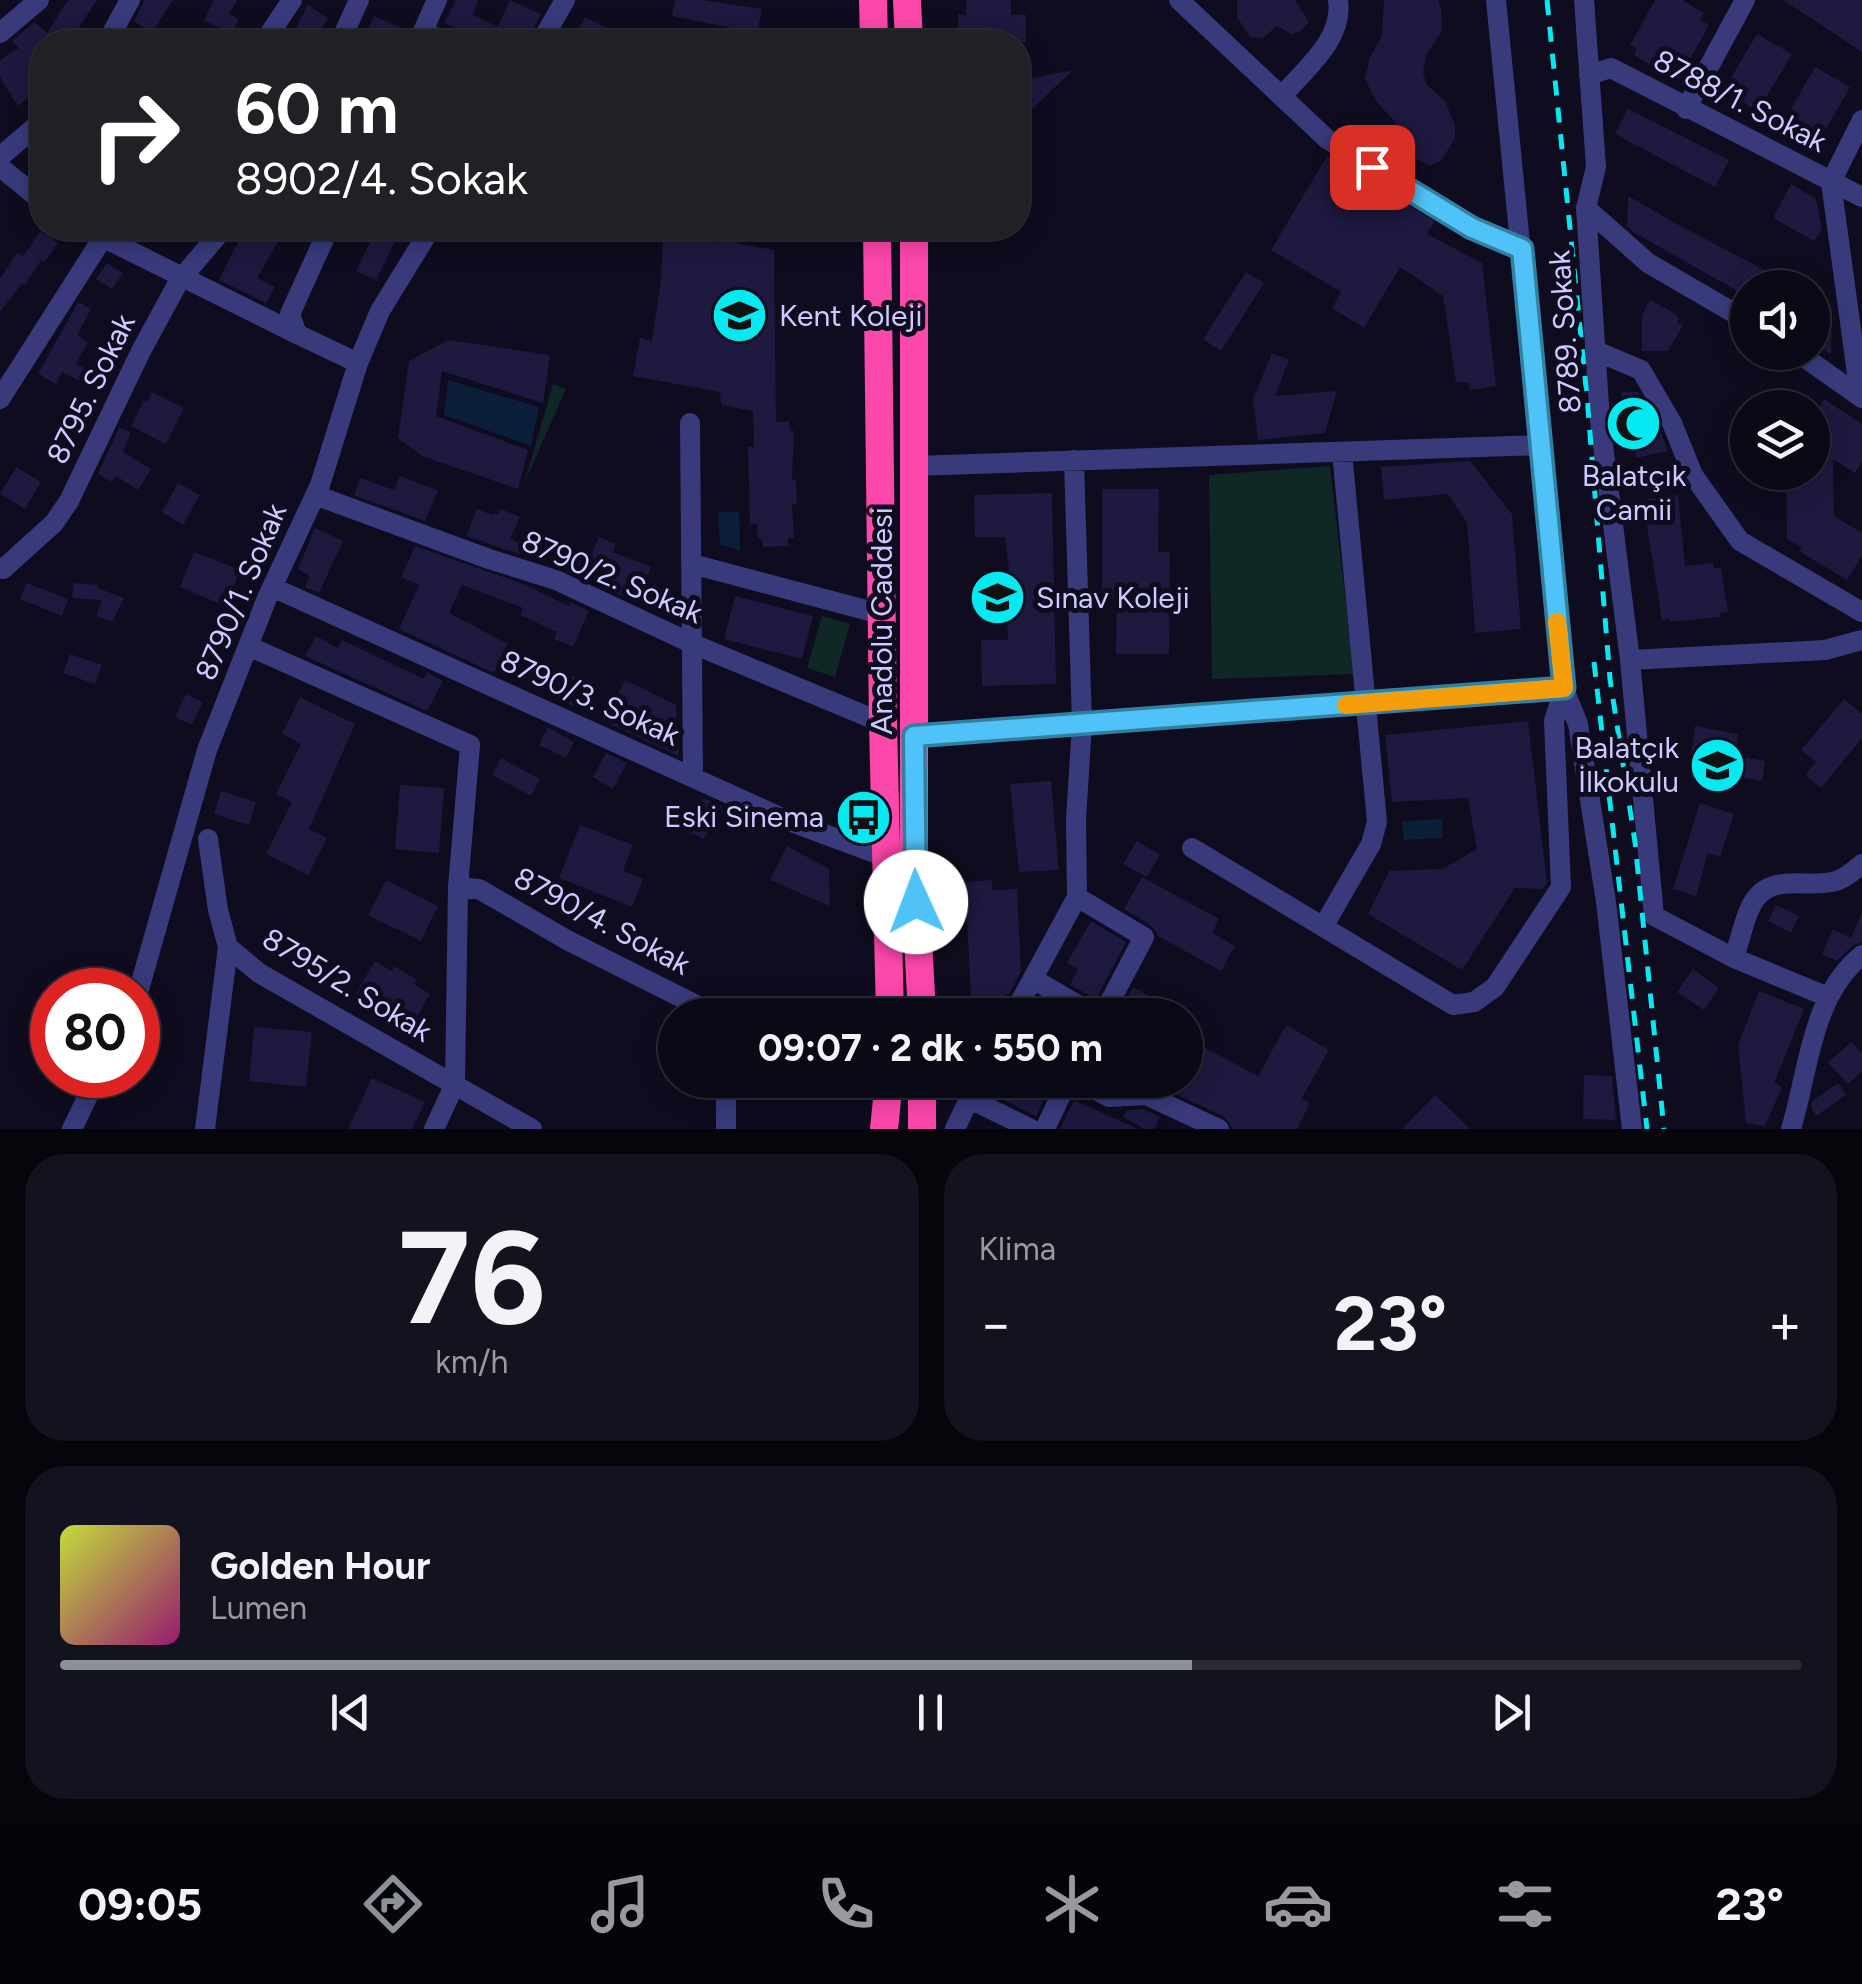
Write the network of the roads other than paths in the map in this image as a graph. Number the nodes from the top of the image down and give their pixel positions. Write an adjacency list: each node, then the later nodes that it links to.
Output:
1 (39, 0): 21 (street)
2 (130, 0): 14 (street)
3 (292, 0): 15 (street)
4 (359, 0): 16 (street)
5 (437, 0): 17 (street)
6 (564, 0): 18 (street)
7 (873, 0): 19 (highway)
8 (907, 0): 20 (highway)
9 (1338, 0): 23 (street)
10 (1496, 0): 40 (street)
11 (1584, 0): 22 (street, 8789. Sokak)
12 (1745, 0): 24 (street)
13 (1181, 1): 23 (street, 8789. Sokak)
14 (114, 30)
15 (272, 30)
16 (345, 30)
17 (424, 30)
18 (548, 30)
19 (874, 30)
20 (908, 30)
21 (0, 33)
22 (1589, 75): 24 (street, 8788/1. Sokak); 32 (street, 8789. Sokak)
23 (1282, 96): 40 (street, 8789. Sokak)
24 (1686, 109): 29 (street, 8788/1. Sokak)
25 (1862, 120): 29 (street)
26 (30, 132): 27 (street)
27 (0, 158)
28 (0, 167): 30 (street)
29 (1831, 182): 31 (street, 8788/1. Sokak); 47 (street)
30 (30, 192)
31 (1862, 197)
32 (1586, 208): 42 (street); 44 (street, 8789. Sokak)
33 (96, 240): 48 (street)
34 (120, 240): 41 (street)
35 (214, 240): 41 (street, 8795. Sokak)
36 (323, 240): 43 (street)
37 (423, 240): 45 (street, 8790/1. Sokak)
38 (877, 240): 59 (highway, Anadolu Caddesi)
39 (914, 240): 53 (highway, Anadolu Caddesi)
40 (1522, 249): 50 (street)
41 (184, 276): 43 (street); 56 (street, 8795. Sokak)
42 (1730, 311)
43 (297, 334): 45 (street)
44 (1596, 351): 58 (street); 63 (street, 8789. Sokak)
45 (358, 363): 54 (street, 8790/1. Sokak)
46 (1823, 370): 47 (street)
47 (1861, 397)
48 (0, 398)
49 (690, 423): 55 (street)
50 (1541, 446): 51 (street); 64 (street)
51 (1342, 452): 52 (street); 65 (street)
52 (1074, 460): 53 (street); 67 (street)
53 (914, 466): 68 (highway, Anadolu Caddesi)
54 (315, 495): 57 (street, 8790/1. Sokak); 61 (street, 8790/2. Sokak)
55 (692, 564): 59 (street); 61 (street)
56 (2, 569)
57 (272, 588): 62 (street, 8790/1. Sokak); 69 (street, 8790/3. Sokak)
58 (1862, 612)
59 (881, 614): 66 (highway, Anadolu Caddesi)
60 (1862, 640): 63 (street)
61 (693, 644): 66 (street, 8790/2. Sokak); 69 (street)
62 (248, 646): 70 (street, 8790/1. Sokak); 74 (street)
63 (1630, 660): 79 (street, 8789. Sokak)
64 (1564, 688): 65 (street); 76 (street); 111 (street)
65 (1366, 703): 67 (street); 76 (street)
66 (882, 723): 72 (highway, Anadolu Caddesi)
67 (1082, 724): 68 (street); 75 (street)
68 (914, 736): 85 (highway, Anadolu Caddesi)
69 (693, 777): 72 (street, 8790/3. Sokak)
70 (185, 826): 77 (street, 8795/2. Sokak); 80 (street, 8790/1. Sokak)
71 (1192, 848): 76 (street)
72 (886, 858): 84 (highway, Anadolu Caddesi)
73 (1862, 864): 79 (street)
74 (458, 887): 83 (street, 8790/4. Sokak); 89 (street)
75 (1077, 897): 81 (street); 88 (street)
76 (1323, 927)
77 (228, 947): 89 (street, 8795/2. Sokak); 100 (street)
78 (1862, 955): 82 (street)
79 (1734, 958): 82 (street)
80 (145, 968)
81 (1033, 979): 86 (street); 87 (street)
82 (1828, 997): 112 (street)
83 (682, 998)
84 (890, 998)
85 (921, 998)
86 (1022, 998)
87 (1066, 998)
88 (1112, 998)
89 (455, 1084): 101 (street); 102 (street, 8795/2. Sokak)
90 (87, 1098): 99 (street)
91 (726, 1098): 103 (street)
92 (888, 1098): 104 (highway)
93 (891, 1098): 105 (highway)
94 (922, 1098): 106 (highway)
95 (969, 1098): 107 (street)
96 (986, 1098): 108 (street)
97 (1060, 1098): 109 (street)
98 (1152, 1098): 110 (street)
99 (72, 1129)
100 (205, 1129)
101 (434, 1129)
102 (532, 1129)
103 (726, 1129)
104 (884, 1129)
105 (892, 1129)
106 (922, 1129)
107 (955, 1129)
108 (1032, 1129)
109 (1045, 1129)
110 (1219, 1129)
111 (1632, 1129)
112 (1790, 1129)

